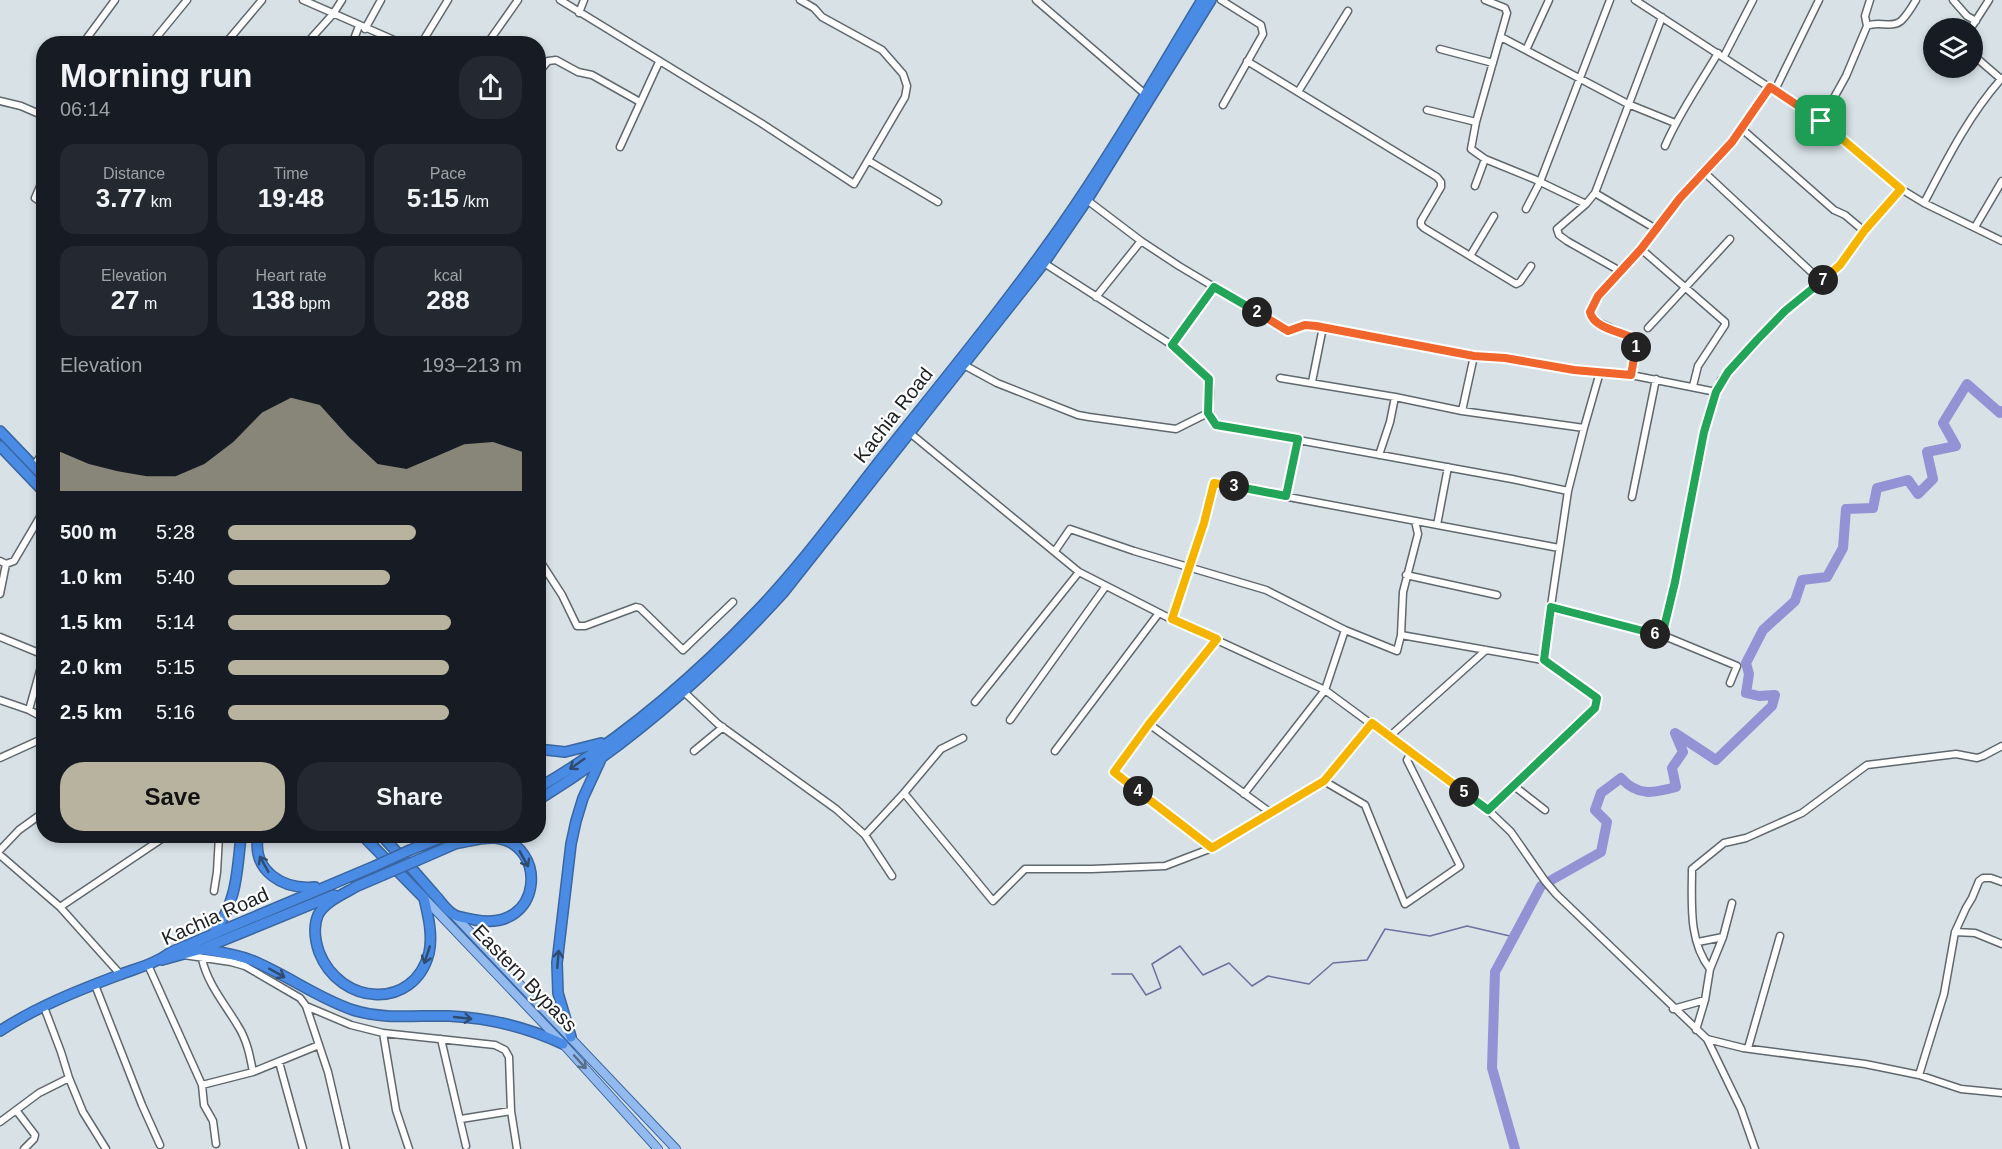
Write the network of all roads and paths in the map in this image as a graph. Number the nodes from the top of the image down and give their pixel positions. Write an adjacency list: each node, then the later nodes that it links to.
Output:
1 (115, 0): 35 (street)
2 (187, 0): 36 (street)
3 (262, 0): 37 (street)
4 (303, 0): 29 (street)
5 (342, 0): 29 (street)
6 (381, 0): 34 (street)
7 (448, 0): 41 (street)
8 (518, 0): 42 (street)
9 (560, 0): 28 (street)
10 (584, 0): 28 (street)
11 (800, 0): 70 (street)
12 (1036, 0): 56 (street)
13 (1203, 0): 56 (highway, Kachia Road)
14 (1211, 0): 77 (highway, Kachia Road)
15 (1221, 0): 47 (street)
16 (1485, 0): 43 (street)
17 (1549, 0): 45 (street)
18 (1610, 0): 52 (street)
19 (1635, 0): 26 (street)
20 (1819, 0): 54 (street)
21 (1870, 0): 33 (street)
22 (1916, 0): 33 (street)
23 (1953, 0): 31 (street)
24 (1989, 0): 32 (street)
25 (1751, 1): 46 (street)
26 (1642, 2): 30 (street)
27 (1347, 11): 55 (street)
28 (579, 13): 48 (street)
29 (333, 14): 34 (street); 38 (street)
30 (1662, 17): 46 (street); 59 (street)
31 (1971, 18)
32 (1978, 18)
33 (1867, 26): 63 (street)
34 (362, 27): 39 (street); 40 (street)
35 (88, 36)
36 (158, 36)
37 (232, 36)
38 (313, 36)
39 (357, 36)
40 (384, 36)
41 (426, 36)
42 (493, 36)
43 (1501, 37): 45 (street); 50 (street)
44 (1440, 50): 50 (street)
45 (1526, 50): 52 (street)
46 (1721, 55): 54 (street); 65 (street)
47 (1247, 61): 55 (street); 60 (street)
48 (658, 62): 58 (street); 70 (street)
49 (546, 63): 58 (street)
50 (1493, 63): 64 (street)
51 (1983, 63): 53 (street)
52 (1579, 79): 59 (street); 73 (street)
53 (2001, 79): 79 (street)
54 (1773, 89): 63 (street); 66 (street)
55 (1298, 92): 90 (street)
56 (1145, 94): 120 (highway, Kachia Road)
57 (0, 101): 62 (street)
58 (640, 102): 68 (street)
59 (1628, 104): 65 (street); 76 (street)
60 (1222, 105)
61 (1427, 110): 64 (street)
62 (36, 113)
63 (1821, 121): 75 (street)
64 (1476, 122): 69 (street)
65 (1675, 123): 67 (street)
66 (1742, 129): 71 (street); 85 (street)
67 (1665, 146)
68 (620, 147)
69 (1485, 159): 73 (street); 74 (street)
70 (868, 161): 78 (street)
71 (1705, 173): 84 (street); 94 (street)
72 (2002, 181): 83 (street)
73 (1540, 182): 80 (street); 81 (street)
74 (1475, 186)
75 (1901, 189): 79 (street); 85 (street)
76 (1595, 193): 80 (street); 84 (street)
77 (1087, 200): 88 (street); 91 (highway, Kachia Road)
78 (938, 202)
79 (1924, 203): 83 (street)
80 (1586, 204): 93 (street)
81 (1526, 209)
82 (1494, 216): 90 (street)
83 (1975, 227): 87 (street)
84 (1656, 229): 89 (street)
85 (1864, 231): 94 (street)
86 (1730, 239): 96 (street)
87 (2002, 241)
88 (1141, 242): 95 (street); 97 (street)
89 (1641, 249): 93 (street); 96 (street)
90 (1470, 256): 92 (street)
91 (1044, 263): 97 (street); 102 (highway, Kachia Road)
92 (1531, 266)
93 (1620, 272): 104 (street)
94 (1821, 281): 109 (street)
95 (1214, 287): 98 (street); 100 (street)
96 (1684, 288): 99 (street); 108 (street)
97 (1096, 297): 100 (street)
98 (1323, 327): 101 (street); 107 (street)
99 (1648, 328)
100 (1172, 345): 112 (street)
101 (1474, 356): 103 (street); 111 (street)
102 (964, 365): 112 (street); 115 (highway, Kachia Road)
103 (1600, 372): 104 (street); 113 (street)
104 (1631, 375): 106 (street)
105 (1280, 378): 107 (street)
106 (1656, 379): 108 (street); 127 (street)
107 (1312, 382): 110 (street)
108 (1693, 386): 109 (street)
109 (1716, 392): 148 (street)
110 (1395, 397): 111 (street); 118 (street)
111 (1462, 411): 113 (street)
112 (1208, 413): 116 (street)
113 (1584, 428): 125 (street)
114 (0, 431): 121 (highway)
115 (910, 433): 120 (highway, Kachia Road); 133 (street)
116 (1298, 439): 118 (street); 126 (street)
117 (0, 446): 124 (highway)
118 (1378, 455): 122 (street)
119 (36, 463): 121 (street)
120 (882, 463): 157 (highway, Kachia Road); 167 (highway, Kachia Road)
121 (33, 467): 123 (highway)
122 (1448, 467): 125 (street); 130 (street)
123 (36, 470)
124 (36, 484)
125 (1568, 491): 132 (street)
126 (1286, 496): 128 (street); 135 (street)
127 (1632, 497)
128 (1415, 521): 130 (street); 131 (street)
129 (36, 522): 134 (street)
130 (1434, 524): 131 (street); 132 (street)
131 (1418, 534): 138 (street)
132 (1559, 548): 143 (street)
133 (1055, 551): 135 (street); 137 (street)
134 (3, 562): 140 (street)
135 (1190, 566): 145 (street); 146 (street)
136 (546, 570): 142 (street)
137 (1079, 572): 139 (street); 159 (street)
138 (1406, 575): 141 (street); 147 (street)
139 (1106, 586): 144 (street); 162 (street)
140 (0, 594)
141 (1497, 595)
142 (733, 602)
143 (1551, 607): 148 (street); 153 (street)
144 (1159, 613): 145 (street); 172 (street)
145 (1172, 619): 150 (street)
146 (1346, 630): 147 (street); 156 (street)
147 (1401, 635): 151 (street)
148 (1662, 636): 154 (street)
149 (0, 637): 152 (street)
150 (1217, 639): 156 (street); 164 (street)
151 (1486, 650): 153 (street); 166 (street)
152 (36, 653)
153 (1544, 660): 179 (street)
154 (1730, 683)
155 (36, 685): 160 (street)
156 (1325, 690): 163 (street); 182 (street)
157 (684, 692): 165 (street); 167 (highway, Kachia Road)
158 (0, 700): 160 (street)
159 (975, 702)
160 (29, 710): 161 (street)
161 (36, 714)
162 (1010, 720)
163 (1372, 723): 166 (street); 177 (street)
164 (1149, 724): 182 (street); 200 (street)
165 (723, 727): 173 (street); 180 (street)
166 (1390, 736): 174 (street)
167 (619, 738): 171 (highway); 176 (highway, Kachia Road); 178 (highway, Kachia Road, one-way to 178)
168 (963, 738): 181 (street)
169 (36, 742): 175 (street)
170 (2002, 746): 216 (street)
171 (546, 749)
172 (1055, 751)
173 (694, 752)
174 (1411, 753): 177 (street); 185 (street)
175 (0, 758)
176 (601, 758): 183 (highway, Kachia Road); 231 (highway, one-way to 176)
177 (1324, 781): 187 (street)
178 (546, 783)
179 (1514, 786): 185 (street); 186 (street)
180 (814, 792): 184 (street); 189 (street)
181 (904, 793): 189 (street); 200 (street)
182 (1244, 794): 187 (street)
183 (546, 795)
184 (808, 800)
185 (1488, 810): 227 (street)
186 (1545, 810)
187 (1271, 813): 200 (street)
188 (36, 818): 201 (street)
189 (865, 835): 203 (street)
190 (156, 843): 210 (street)
191 (219, 843): 207 (street)
192 (240, 843): 213 (highway)
193 (258, 843): 206 (highway, one-way to 193)
194 (370, 843): 208 (highway, Eastern Bypass)
195 (388, 843): 211 (highway, Eastern Bypass)
196 (425, 843): 206 (highway, Kachia Road, bridge)
197 (460, 843): 199 (highway, one-way to 197)
198 (511, 843): 211 (highway, one-way to 211)
199 (454, 844): 205 (highway, bridge)
200 (1212, 848)
201 (0, 850)
202 (0, 855): 210 (street)
203 (892, 876)
204 (2002, 882): 212 (street)
205 (359, 885): 208 (highway, one-way to 205); 218 (highway)
206 (327, 886): 213 (highway, Kachia Road)
207 (214, 891)
208 (424, 898): 234 (main road, Eastern Bypass)
209 (1732, 903): 215 (street)
210 (60, 907): 222 (street)
211 (453, 914): 231 (main road, Eastern Bypass)
212 (1955, 932): 217 (street); 239 (street)
213 (213, 934): 219 (highway, Kachia Road)
214 (1780, 936): 236 (street)
215 (1723, 937): 216 (street); 221 (street)
216 (1698, 942): 221 (street)
217 (2002, 944)
218 (202, 954): 219 (highway); 225 (street); 234 (highway, one-way to 234); 238 (street)
219 (160, 960): 220 (highway, Kachia Road)
220 (148, 965): 222 (highway, Kachia Road); 241 (street)
221 (1710, 969): 224 (street)
222 (120, 974): 223 (highway, Kachia Road)
223 (95, 985): 226 (highway, Kachia Road); 248 (street)
224 (1705, 1000): 227 (street); 229 (street)
225 (306, 1006): 230 (street); 235 (street)
226 (44, 1007): 228 (highway, Kachia Road); 240 (street)
227 (1673, 1009): 229 (street)
228 (2, 1026)
229 (1696, 1030): 233 (street)
230 (383, 1033): 232 (street); 254 (street)
231 (571, 1036): 257 (main road, Eastern Bypass)
232 (441, 1039): 244 (street); 245 (street)
233 (1707, 1039): 236 (street); 258 (street)
234 (563, 1044): 256 (main road, Eastern Bypass, one-way to 256)
235 (319, 1045): 237 (street); 253 (street)
236 (1748, 1048): 239 (street)
237 (279, 1062): 238 (street); 252 (street)
238 (253, 1072): 241 (street)
239 (1919, 1075): 242 (street)
240 (69, 1078): 243 (street); 251 (street)
241 (202, 1085): 247 (street)
242 (2002, 1093)
243 (16, 1110): 246 (street); 250 (street)
244 (511, 1111): 245 (street); 255 (street)
245 (461, 1119): 249 (street)
246 (0, 1122)
247 (216, 1144)
248 (160, 1145)
249 (466, 1146)
250 (24, 1149)
251 (106, 1149)
252 (303, 1149)
253 (346, 1149)
254 (409, 1149)
255 (517, 1149)
256 (658, 1149)
257 (676, 1149)
258 (1755, 1149)

